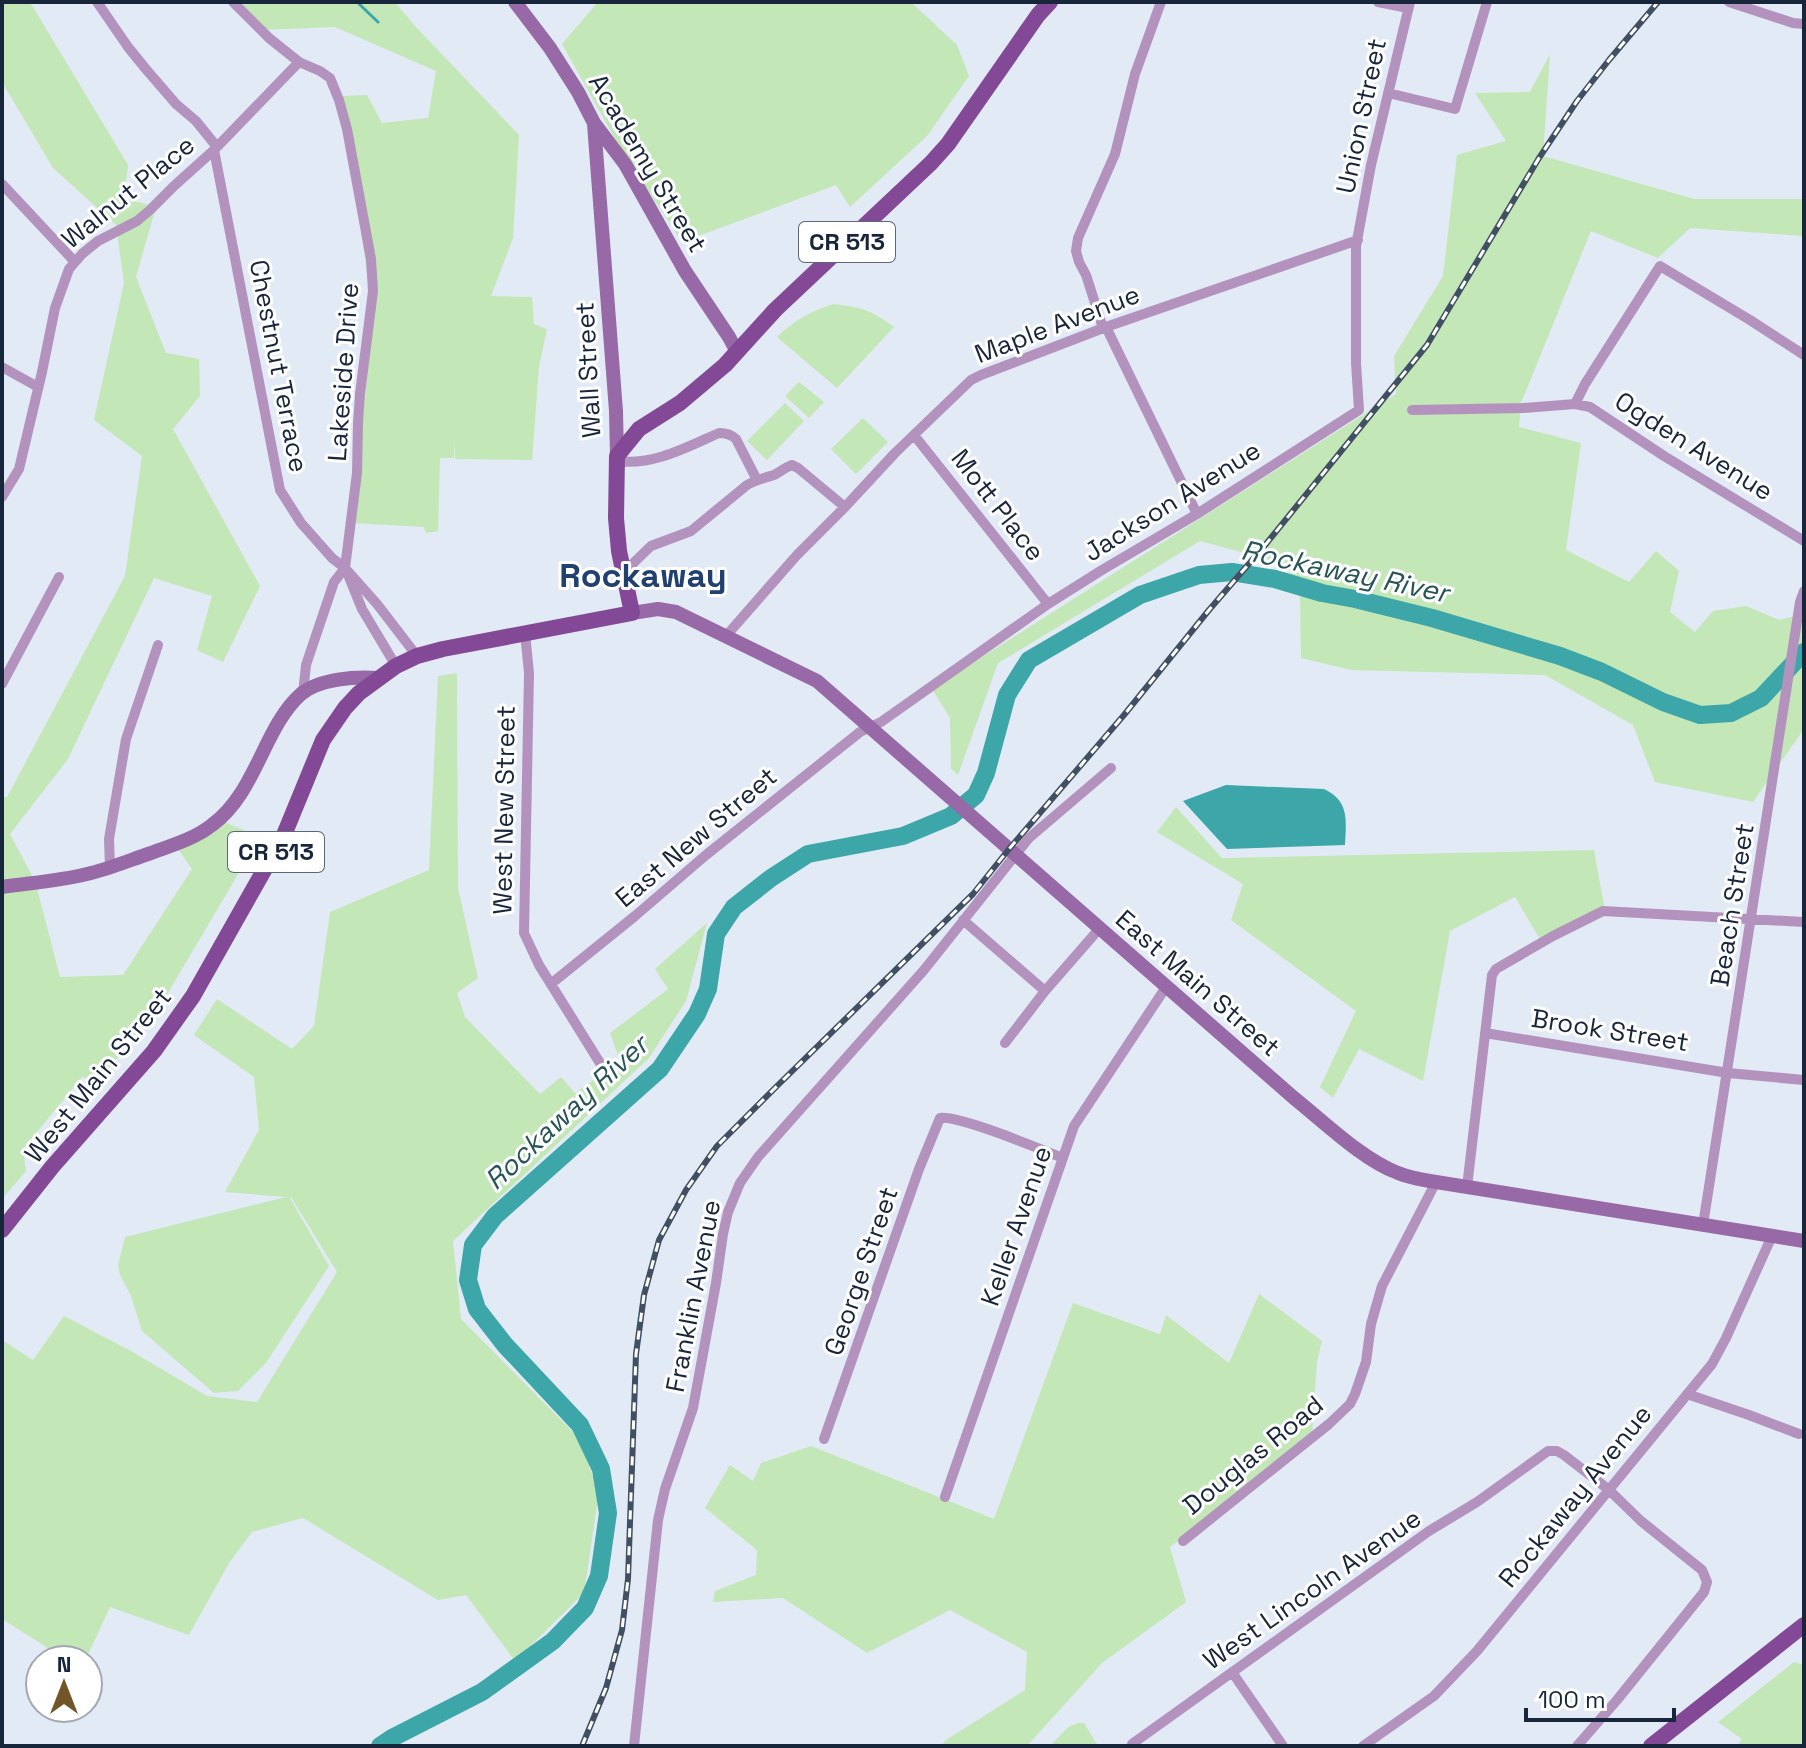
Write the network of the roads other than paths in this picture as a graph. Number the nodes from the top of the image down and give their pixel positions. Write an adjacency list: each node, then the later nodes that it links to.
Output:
1 (97, 2): 14 (street)
2 (233, 2): 11 (street, Lakeside Drive)
3 (515, 2): 13 (street, Academy Street)
4 (1161, 2): 20 (street)
5 (1378, 2): 9 (street)
6 (1487, 2): 12 (street)
7 (1729, 2): 10 (street)
8 (1044, 4): 21 (main road, CR 513)
9 (1409, 5): 12 (street, Union Street)
10 (1804, 24)
11 (299, 62): 14 (street, Walnut Place); 36 (street, Lakeside Drive)
12 (1388, 93): 18 (street, Union Street)
13 (594, 123): 15 (street, Academy Street); 16 (street, Wall Street)
14 (216, 149): 19 (street, Walnut Place); 36 (street, Chestnut Terrace)
15 (622, 160): 16 (street); 21 (street, Academy Street)
16 (598, 174): 27 (street, Wall Street)
17 (2, 184): 19 (street)
18 (1358, 240): 20 (street, Maple Avenue); 34 (street, Jackson Avenue)
19 (75, 262): 24 (street, Walnut Place)
20 (1105, 328): 29 (street, Maple Avenue); 34 (street)
21 (737, 352): 28 (main road, CR 513)
22 (1804, 355): 25 (street)
23 (2, 367): 24 (street)
24 (38, 387): 32 (street, Walnut Place)
25 (1575, 404): 26 (street, Ogden Avenue); 35 (street, Ogden Avenue)
26 (1412, 410)
27 (617, 424): 28 (street); 30 (street, Wall Street)
28 (639, 429): 30 (main road, CR 513)
29 (914, 435): 33 (street, Maple Avenue); 40 (street, Mott Place)
30 (617, 459): 31 (street); 37 (main road, Wall Street)
31 (757, 480): 33 (street); 37 (street)
32 (2, 497)
33 (845, 507): 43 (street, Maple Avenue)
34 (1197, 514): 40 (street, Jackson Avenue)
35 (1804, 541)
36 (345, 568): 45 (street, Chestnut Terrace); 46 (street, Chestnut Terrace); 49 (street, Lakeside Drive)
37 (624, 572): 41 (main road, Wall Street)
38 (59, 577): 48 (street)
39 (1804, 591): 55 (street, Beach Street)
40 (1048, 604): 50 (street, Jackson Avenue)
41 (632, 613): 42 (main road, West Main Street / CR 513); 43 (street, East Main Street)
42 (525, 633): 45 (main road, West Main Street / CR 513); 59 (street, West New Street)
43 (726, 636): 50 (street, East Main Street)
44 (158, 645): 53 (street)
45 (417, 656): 46 (main road, West Main Street / CR 513)
46 (396, 666): 47 (main road, West Main Street / CR 513)
47 (378, 678): 49 (street); 71 (main road, West Main Street / CR 513)
48 (2, 684)
49 (303, 693): 53 (street)
50 (870, 726): 52 (street, East Main Street); 59 (street, East New Street)
51 (1111, 768): 52 (street, Franklin Avenue)
52 (1016, 855): 56 (street, Franklin Avenue); 58 (street, East Main Street)
53 (110, 867): 54 (street)
54 (2, 887)
55 (1752, 919): 57 (street); 62 (street); 65 (street, Beach Street)
56 (963, 920): 61 (street); 84 (street, Franklin Avenue)
57 (1804, 922)
58 (1099, 929): 60 (street, East Main Street); 61 (street)
59 (552, 983): 64 (street, West New Street)
60 (1166, 987): 67 (street, Keller Avenue); 68 (street, East Main Street)
61 (1045, 991): 63 (street)
62 (1485, 1033): 65 (street, Brook Street); 69 (street)
63 (1005, 1043)
64 (600, 1063)
65 (1728, 1073): 66 (street, Brook Street); 70 (street, Beach Street)
66 (1804, 1080)
67 (1063, 1158): 76 (street, George Street); 78 (street, Keller Avenue)
68 (1436, 1182): 69 (street, East Main Street); 79 (street, Douglas Road)
69 (1467, 1187): 70 (street, East Main Street)
70 (1703, 1225): 72 (street, East Main Street)
71 (2, 1230)
72 (1772, 1236): 73 (street, East Main Street); 74 (street, Rockaway Avenue)
73 (1804, 1241)
74 (1687, 1394): 75 (street); 77 (street, Rockaway Avenue)
75 (1799, 1434)
76 (824, 1439)
77 (1608, 1489): 82 (street, West Lincoln Avenue); 86 (street, Rockaway Avenue); 87 (street)
78 (945, 1497)
79 (1183, 1541)
80 (1804, 1611): 81 (street)
81 (1799, 1629): 88 (main road)
82 (1232, 1672): 83 (street, West Lincoln Avenue); 85 (street)
83 (1132, 1744)
84 (634, 1746)
85 (1283, 1746)
86 (1363, 1746)
87 (1577, 1746)
88 (1651, 1746)

